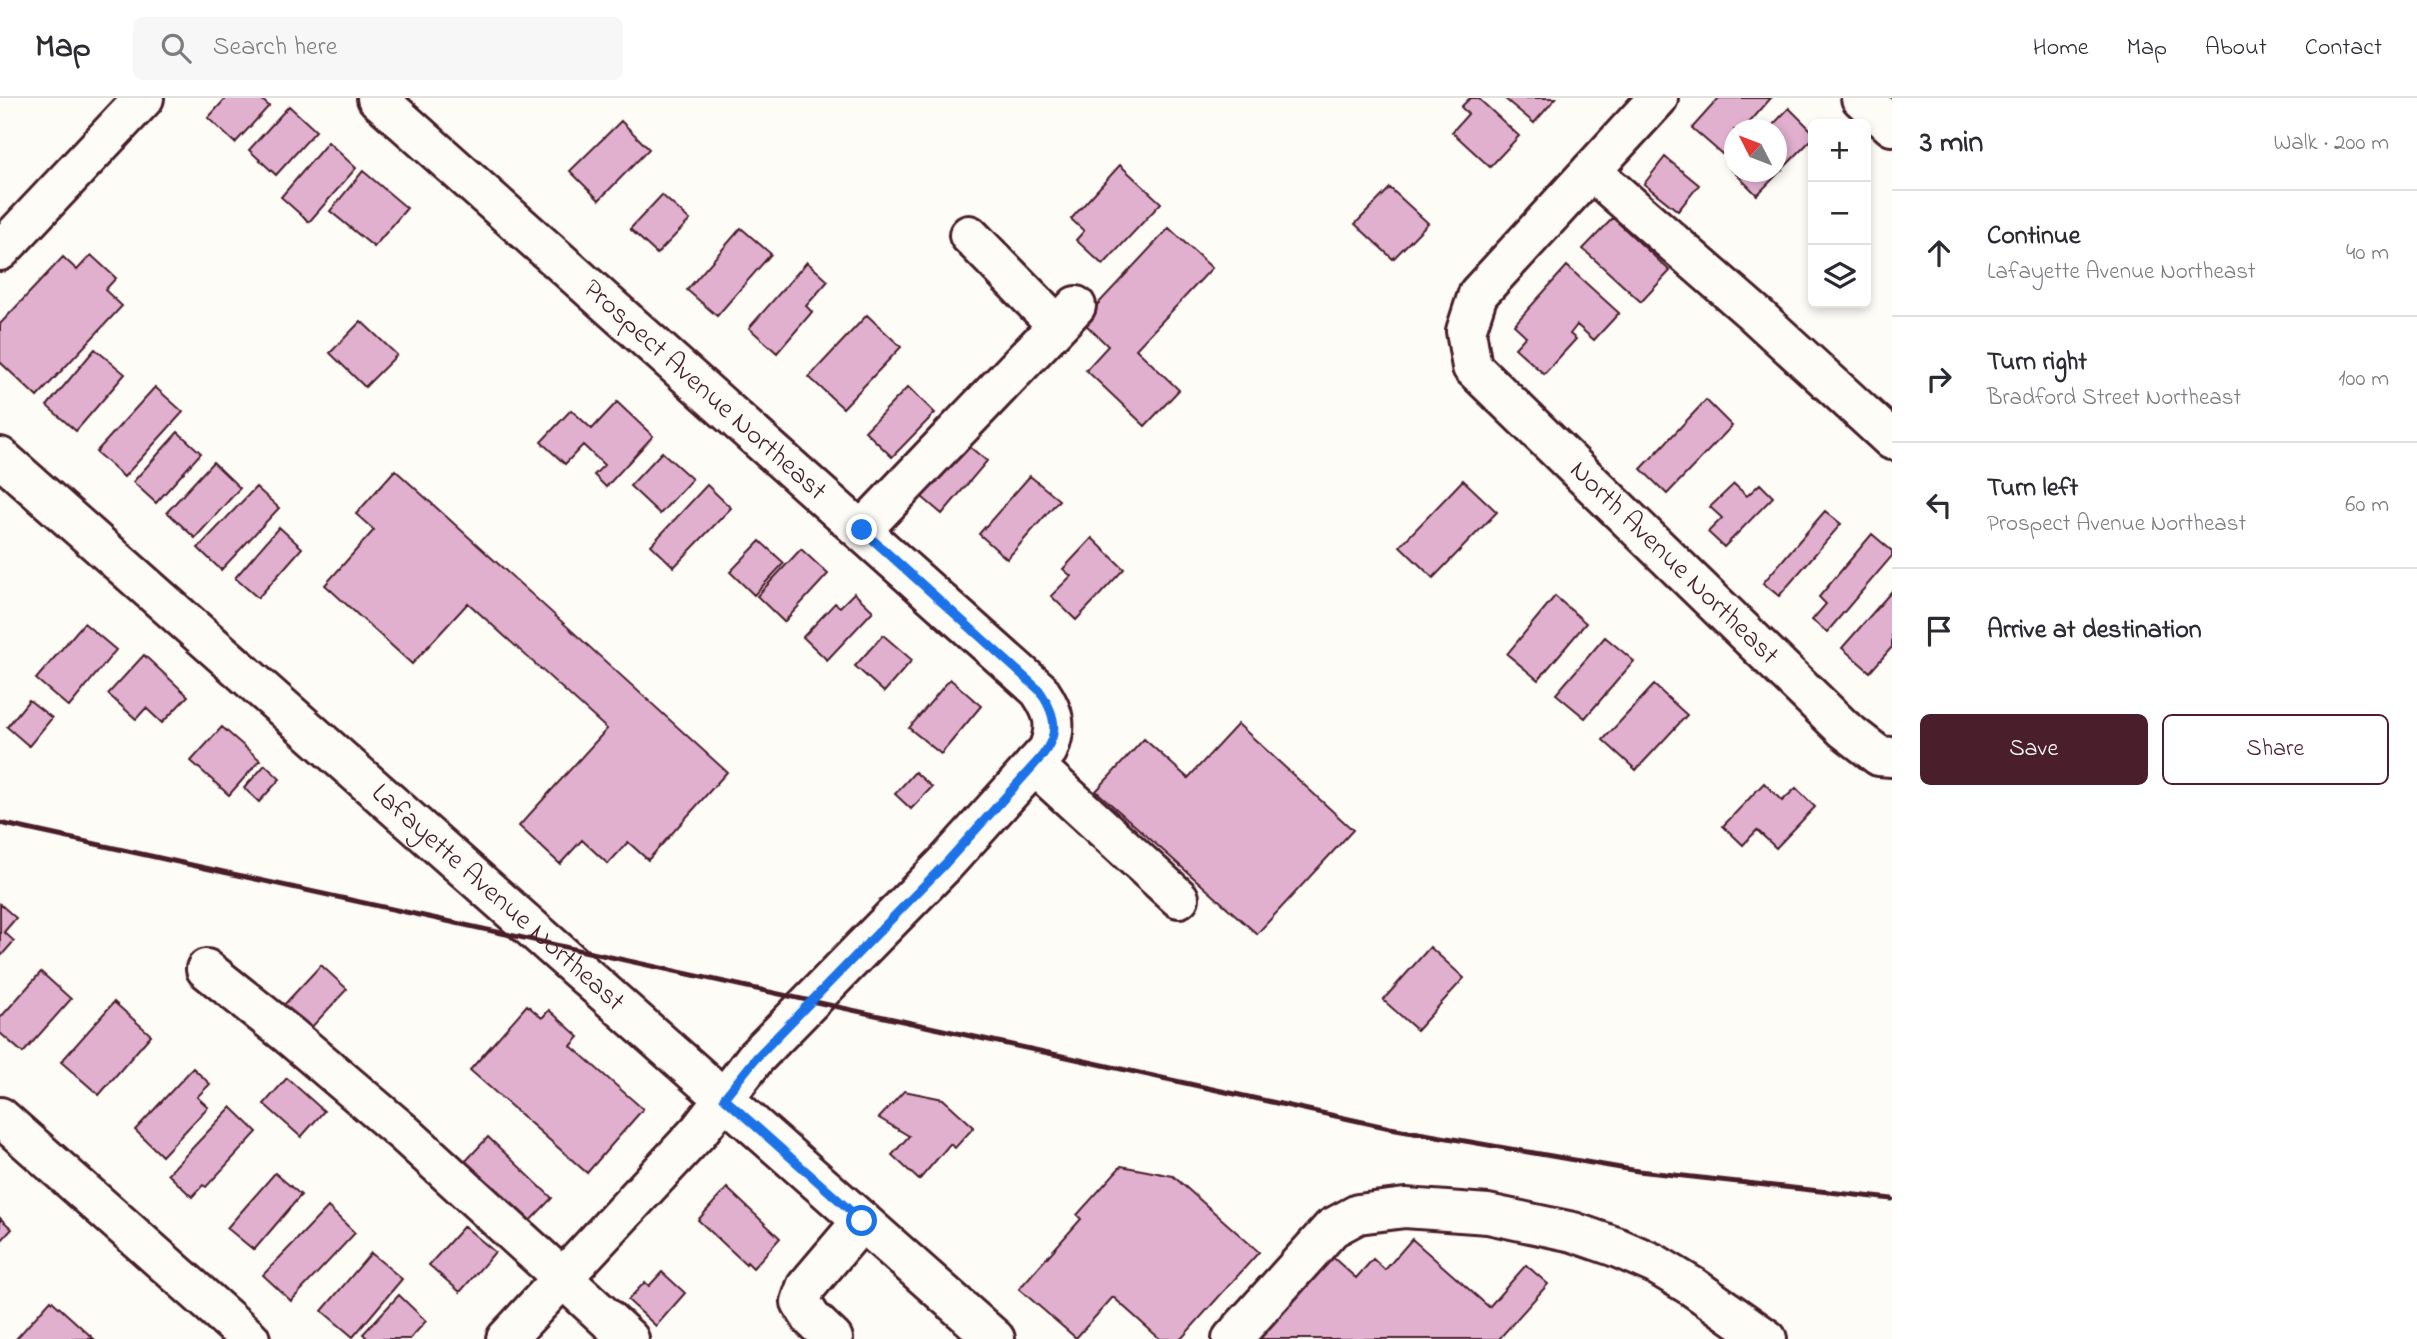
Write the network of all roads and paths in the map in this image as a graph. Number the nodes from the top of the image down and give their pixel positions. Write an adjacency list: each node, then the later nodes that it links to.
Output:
1 (144, 98): 8 (street)
2 (377, 98): 11 (street, Prospect Avenue Northeast)
3 (1658, 98): 6 (street)
4 (1861, 98): 5 (street)
5 (1892, 126)
6 (1591, 171): 9 (street); 12 (street, North Avenue Northeast)
7 (969, 235): 11 (street)
8 (0, 251)
9 (1892, 440)
10 (0, 457): 16 (street, Lafayette Avenue Northeast)
11 (862, 530): 13 (street, Prospect Avenue Northeast)
12 (1885, 756)
13 (1034, 765): 14 (street); 16 (street)
14 (1179, 898)
15 (206, 969): 19 (street)
16 (724, 1098): 18 (street, Lafayette Avenue Northeast); 19 (street)
17 (0, 1117): 21 (street)
18 (862, 1221): 20 (street, Lafayette Avenue Northeast); 24 (street)
19 (561, 1279): 22 (street); 23 (street)
20 (991, 1338)
21 (250, 1339)
22 (506, 1339)
23 (629, 1339)
24 (833, 1339)
25 (1232, 1339): 26 (street)
26 (1767, 1339)

